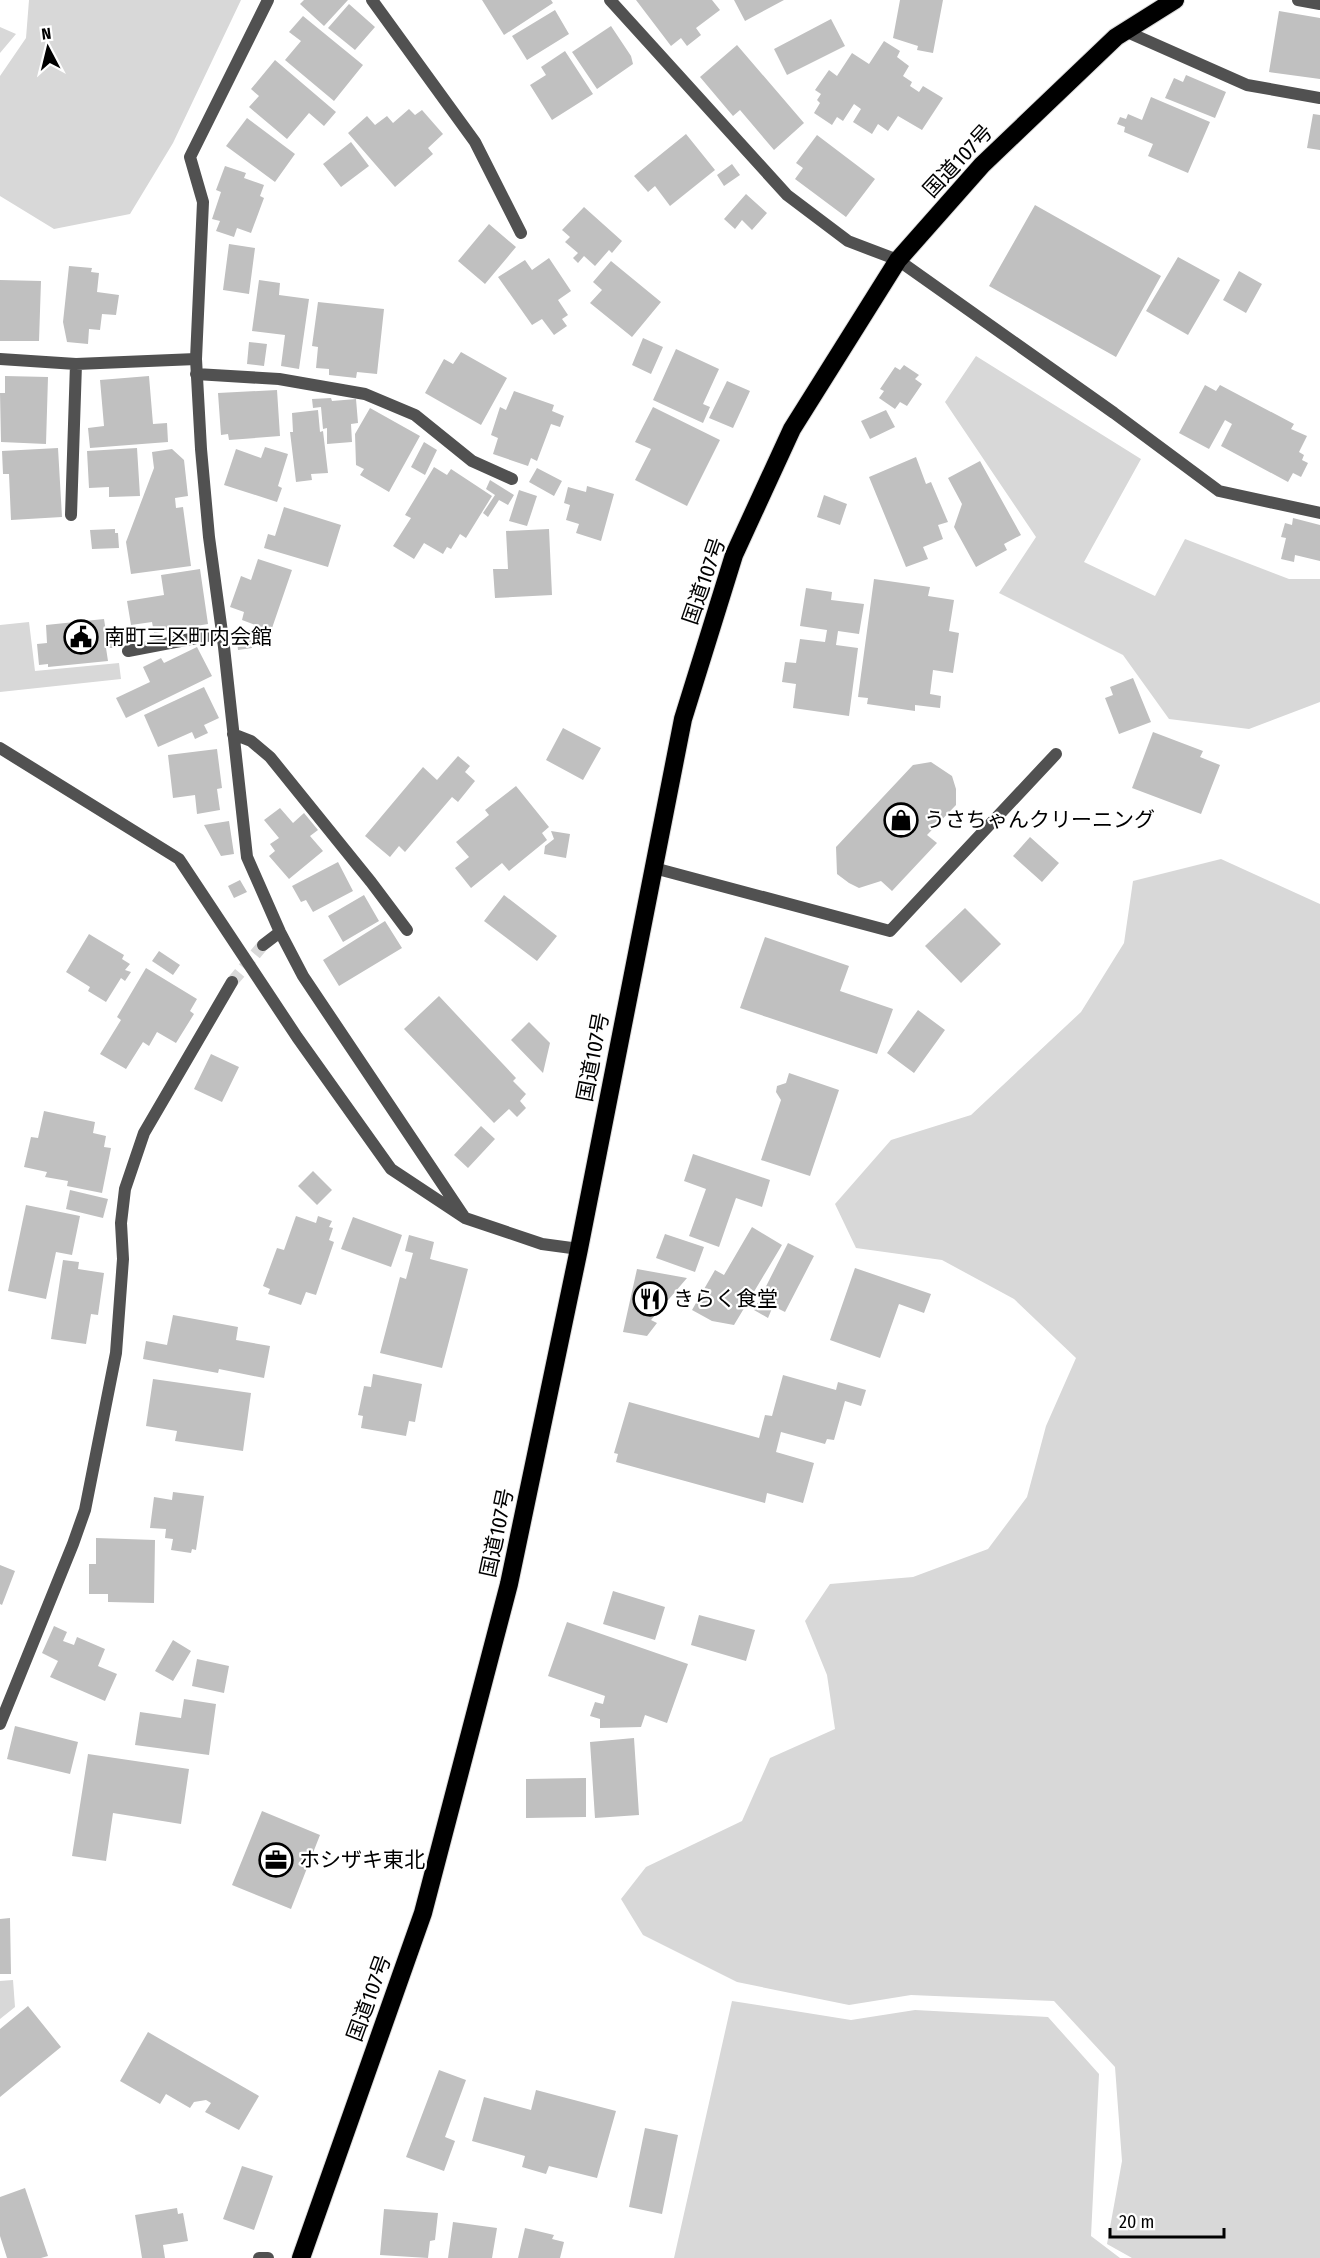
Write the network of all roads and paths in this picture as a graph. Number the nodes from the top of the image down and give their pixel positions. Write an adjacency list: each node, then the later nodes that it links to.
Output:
1 (268, 0): 12 (street)
2 (372, 0): 9 (street)
3 (610, 0): 10 (street)
4 (1175, 0): 7 (highway, 国道107号)
5 (1298, 0): 6 (street)
6 (1320, 4)
7 (1125, 32): 8 (street); 10 (highway, 国道107号)
8 (1320, 98)
9 (521, 233)
10 (898, 260): 16 (street); 23 (highway, 国道107号)
11 (0, 359): 13 (street)
12 (196, 359): 13 (street); 14 (street)
13 (76, 364): 17 (street)
14 (196, 374): 15 (street); 18 (street)
15 (512, 479)
16 (1320, 513)
17 (71, 515)
18 (222, 633): 19 (street); 20 (street)
19 (128, 651)
20 (233, 734): 24 (street); 25 (street)
21 (0, 748): 28 (street)
22 (1056, 754): 23 (street)
23 (654, 868): 29 (highway, 国道107号)
24 (407, 930)
25 (280, 932): 26 (street); 28 (street)
26 (263, 945)
27 (232, 982): 30 (street)
28 (465, 1218): 29 (street)
29 (579, 1249): 33 (highway, 国道107号)
30 (0, 1724)
31 (259, 2258): 32 (street)
32 (268, 2258)
33 (301, 2258)

